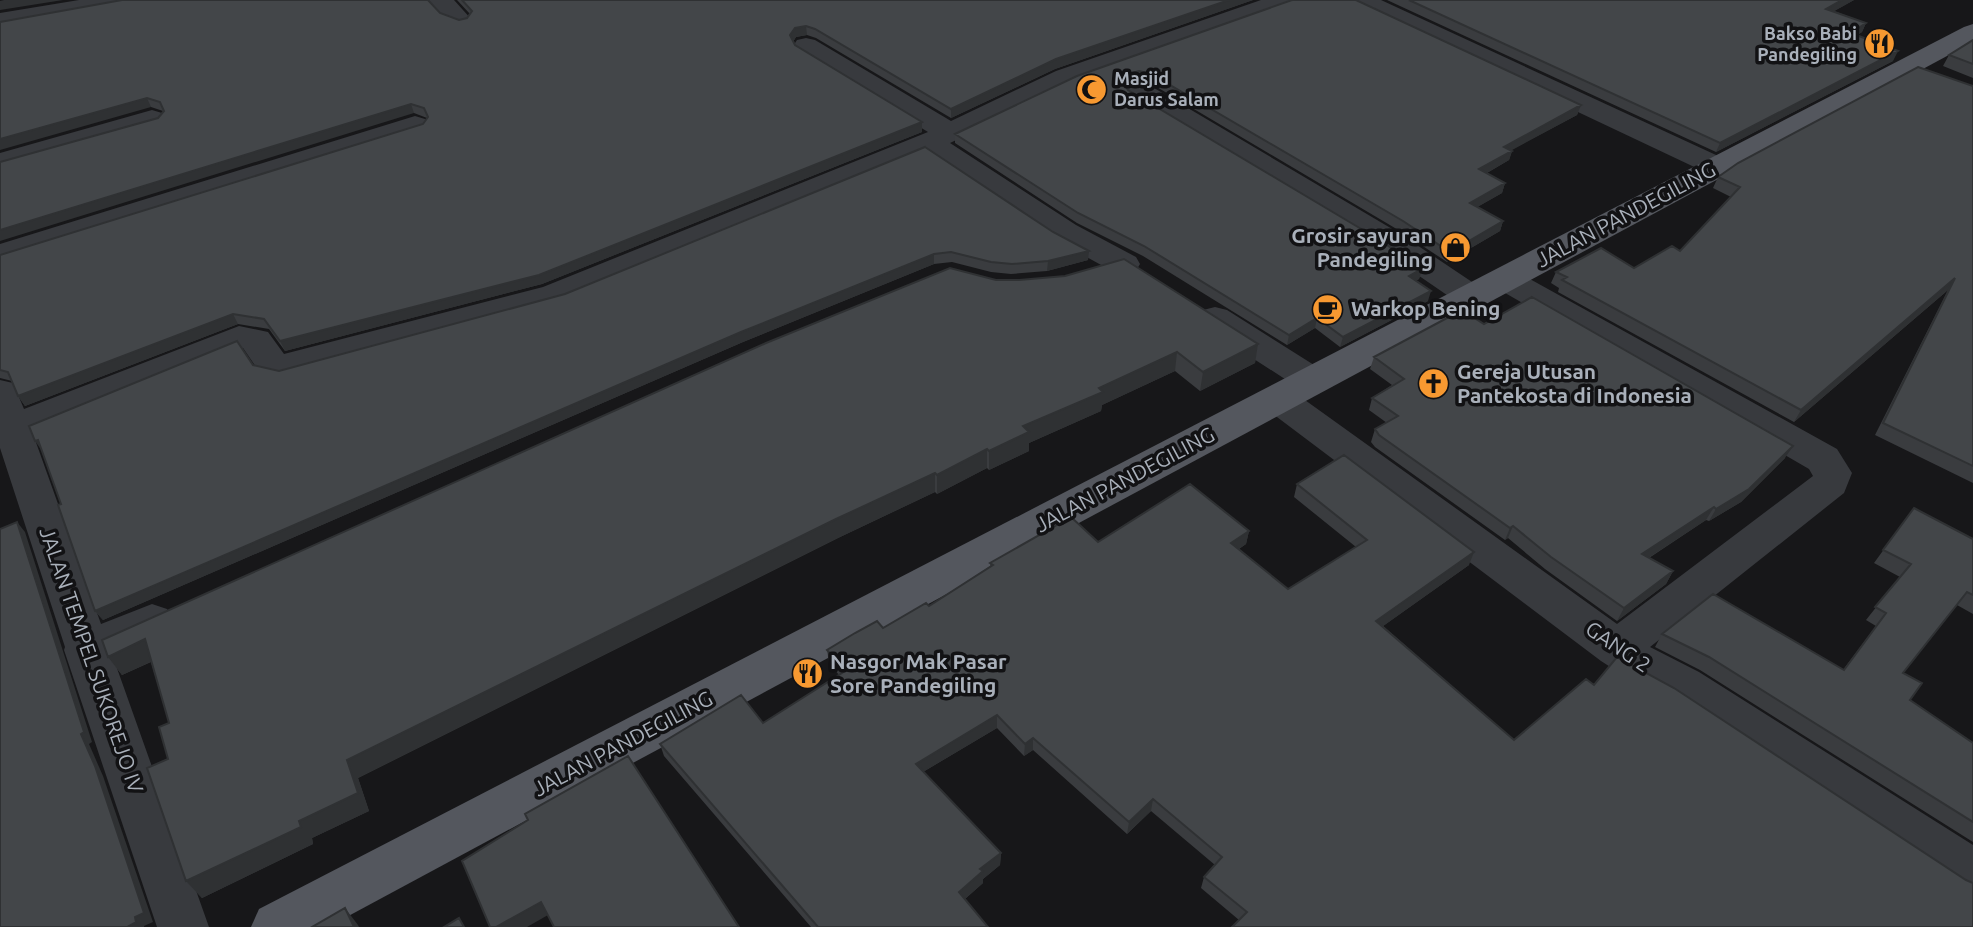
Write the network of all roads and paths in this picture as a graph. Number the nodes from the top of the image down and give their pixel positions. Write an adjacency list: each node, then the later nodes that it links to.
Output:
1 (124, 0): 6 (street)
2 (440, 0): 5 (street)
3 (1361, 0): 16 (street)
4 (1269, 3): 14 (street)
5 (459, 20)
6 (0, 21)
7 (1973, 32): 9 (main road, JALAN PANDEGILING)
8 (806, 46): 14 (street)
9 (1911, 65): 10 (street); 16 (main road, JALAN PANDEGILING)
10 (1947, 80)
11 (1139, 90): 21 (street)
12 (152, 119): 15 (street)
13 (415, 125): 17 (street)
14 (940, 138): 18 (street); 24 (street)
15 (0, 162)
16 (1707, 162): 21 (main road, JALAN PANDEGILING)
17 (0, 254)
18 (1124, 264): 19 (street); 20 (street)
19 (1074, 279)
20 (1157, 281)
21 (1488, 288): 23 (main road, JALAN PANDEGILING); 26 (street)
22 (1190, 302): 23 (street, GANG 2)
23 (1293, 391): 26 (street, GANG 2); 30 (main road, JALAN PANDEGILING)
24 (7, 410): 27 (street, JALAN TEMPEL SUKOREJO IV)
25 (189, 605): 27 (street)
26 (1617, 648): 28 (street, GANG 2)
27 (86, 650): 29 (street, JALAN TEMPEL SUKOREJO IV)
28 (1973, 873)
29 (183, 927)
30 (277, 927)

